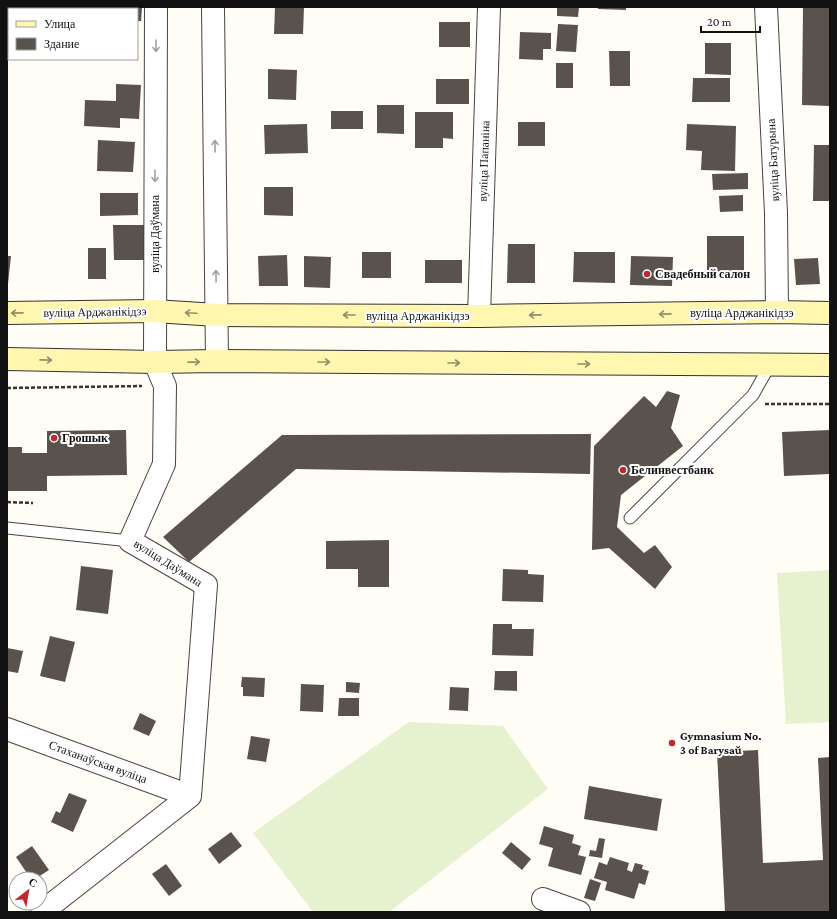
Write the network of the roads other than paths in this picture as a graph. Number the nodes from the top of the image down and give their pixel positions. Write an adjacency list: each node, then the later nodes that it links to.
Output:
1 (156, 7): 5 (street, вуліца Даўмана, one-way to 5)
2 (213, 7): 9 (street, one-way to 2)
3 (489, 7): 10 (street, вуліца Папаніна)
4 (766, 7): 6 (street, вуліца Батурына)
5 (154, 311): 7 (main road, вуліца Арджанікідзэ, one-way to 7); 9 (main road, вуліца Арджанікідзэ, one-way to 5); 13 (street, вуліца Даўмана)
6 (777, 312): 8 (main road, вуліца Арджанікідзэ); 10 (main road, вуліца Арджанікідзэ, one-way to 10)
7 (7, 313)
8 (830, 313)
9 (217, 315): 10 (main road, вуліца Арджанікідзэ, one-way to 9); 12 (street)
10 (479, 316)
11 (7, 359): 13 (main road, one-way to 13)
12 (217, 361): 13 (main road, one-way to 12); 14 (main road, one-way to 14)
13 (155, 362): 18 (street, вуліца Даўмана)
14 (770, 365): 15 (main road); 16 (lane)
15 (830, 366)
16 (630, 518)
17 (7, 528): 18 (lane)
18 (130, 541): 20 (street, вуліца Даўмана)
19 (7, 729): 20 (street, Стаханаўская вуліца)
20 (190, 796): 22 (street)
21 (543, 899): 23 (street)
22 (42, 912)
23 (579, 912)

